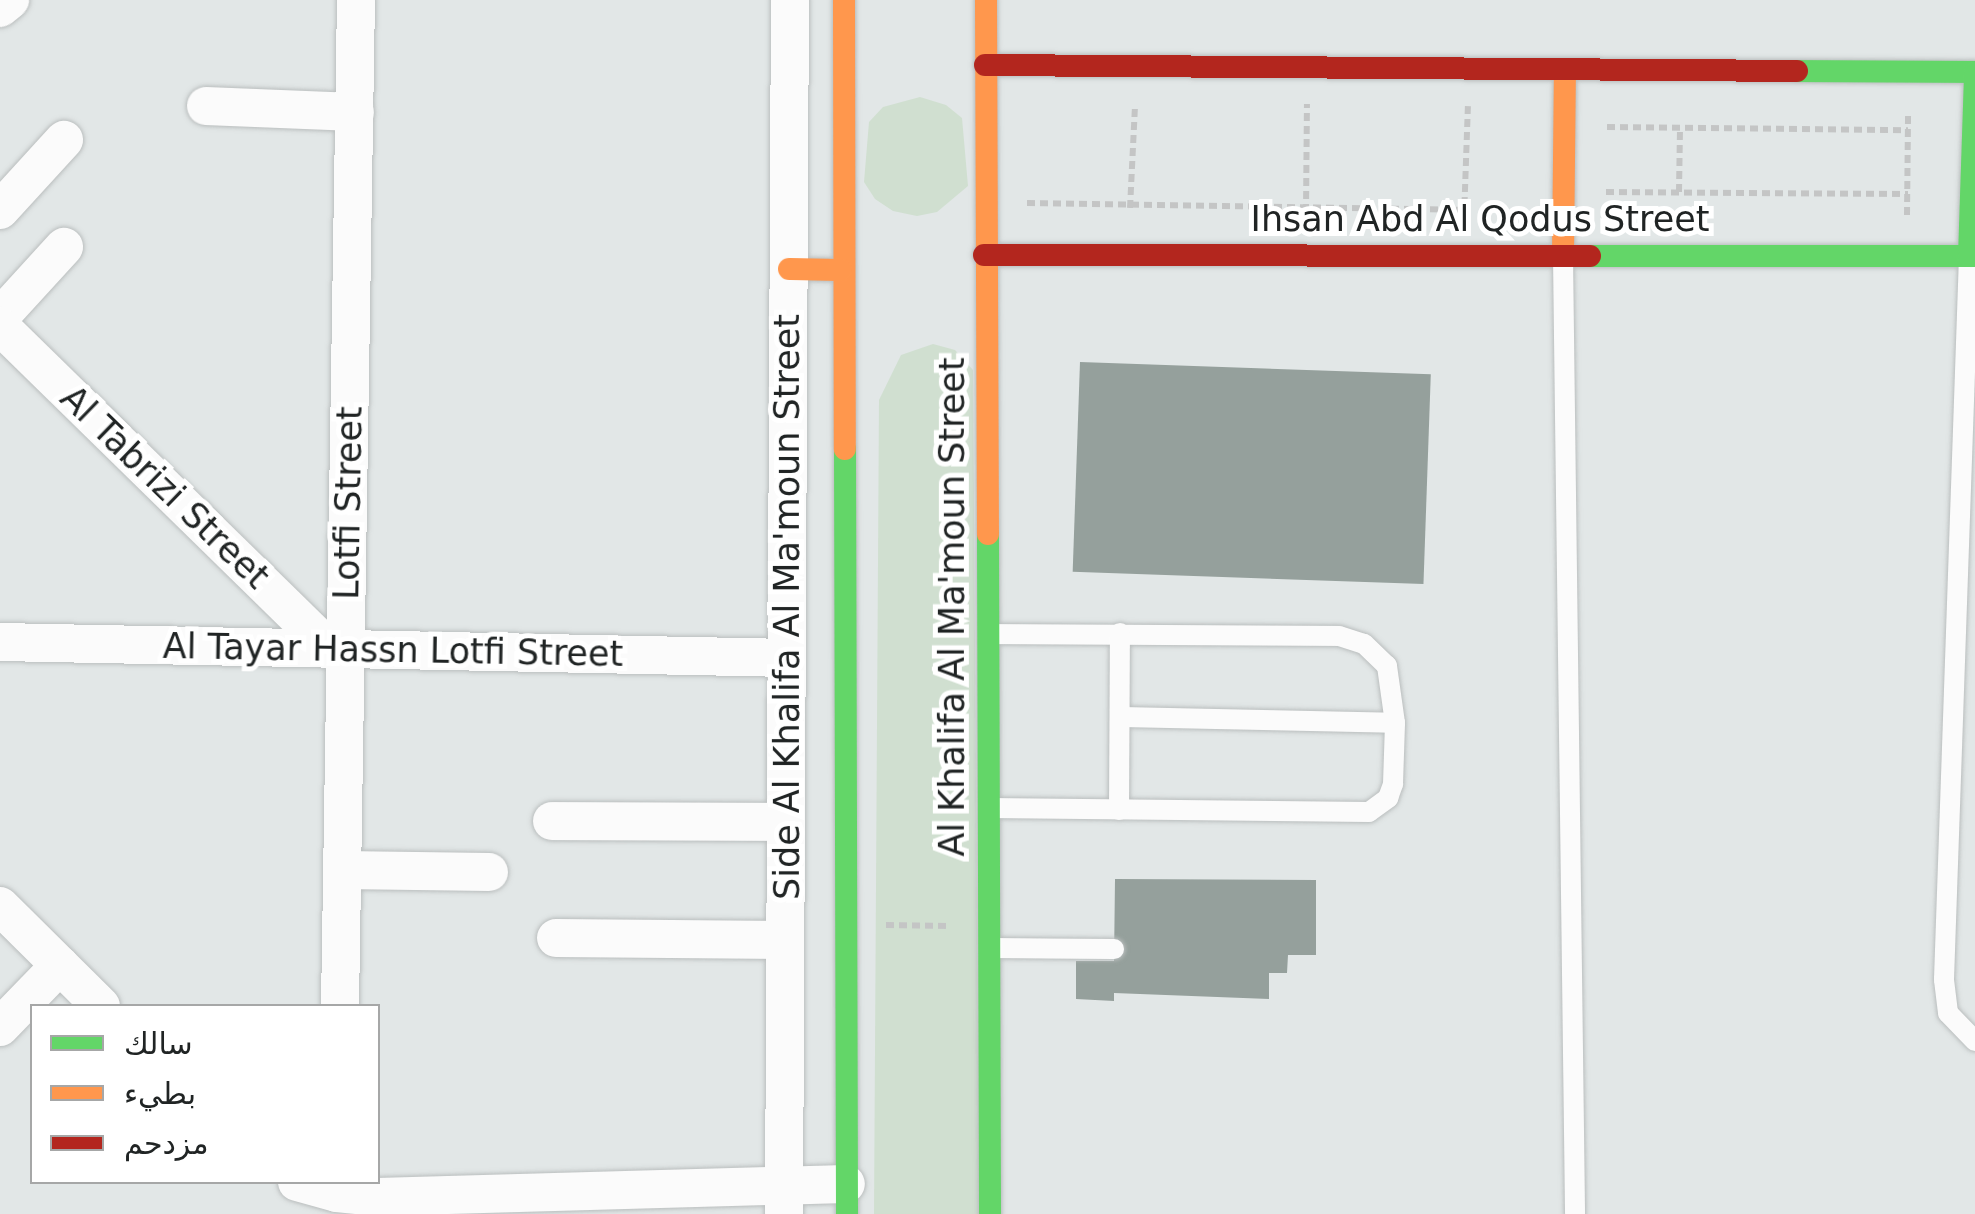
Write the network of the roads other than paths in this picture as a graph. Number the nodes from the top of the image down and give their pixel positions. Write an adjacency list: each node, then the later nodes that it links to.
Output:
1 (10, 0): 6 (street)
2 (356, 0): 11 (street, Lotfi Street)
3 (790, 0): 18 (street, Side Al Khalifa Al Ma'moun Street)
4 (844, 0): 19 (main road)
5 (986, 0): 7 (main road, Al Khalifa Al Ma'moun Street)
6 (0, 8)
7 (986, 65): 8 (main road); 15 (main road, Al Khalifa Al Ma'moun Street)
8 (1565, 69): 9 (main road); 16 (main road)
9 (1975, 72): 17 (main road)
10 (206, 106): 11 (street)
11 (354, 112): 26 (street, Lotfi Street)
12 (64, 140): 13 (street)
13 (0, 210)
14 (64, 247): 20 (street)
15 (984, 255): 16 (main road, Ihsan Abd Al Qodus Street); 24 (main road, Al Khalifa Al Ma'moun Street)
16 (1563, 255): 17 (main road, Ihsan Abd Al Qodus Street); 51 (lane)
17 (1972, 256): 22 (lane)
18 (789, 269): 19 (main road); 27 (street, Side Al Khalifa Al Ma'moun Street)
19 (841, 270): 48 (main road)
20 (0, 317)
21 (0, 326): 26 (street, Al Tabrizi Street)
22 (1971, 385): 45 (lane)
23 (1120, 633): 24 (lane); 28 (lane); 29 (lane)
24 (988, 634): 30 (main road, Al Khalifa Al Ma'moun Street)
25 (0, 642): 26 (street, Al Tayar Hassn Lotfi Street)
26 (338, 649): 27 (street, Al Tayar Hassn Lotfi Street); 34 (street, Lotfi Street)
27 (787, 658): 33 (street, Side Al Khalifa Al Ma'moun Street)
28 (1120, 717): 29 (lane); 31 (lane)
29 (1396, 724): 31 (lane)
30 (989, 808): 31 (lane); 37 (main road, Al Khalifa Al Ma'moun Street)
31 (1119, 810)
32 (552, 821): 33 (street)
33 (786, 822): 39 (street, Side Al Khalifa Al Ma'moun Street)
34 (342, 870): 35 (street); 43 (street, Lotfi Street)
35 (488, 872)
36 (0, 906): 41 (street)
37 (990, 937): 40 (lane); 50 (main road, Al Khalifa Al Ma'moun Street)
38 (556, 938): 39 (street)
39 (785, 940): 49 (street, Side Al Khalifa Al Ma'moun Street)
40 (1114, 949)
41 (60, 966): 42 (street); 44 (street)
42 (100, 1004)
43 (340, 1004)
44 (0, 1026)
45 (1975, 1040)
46 (304, 1184): 47 (street)
47 (337, 1196): 49 (street)
48 (847, 1199): 49 (street)
49 (784, 1200)
50 (990, 1214)
51 (1575, 1214)

